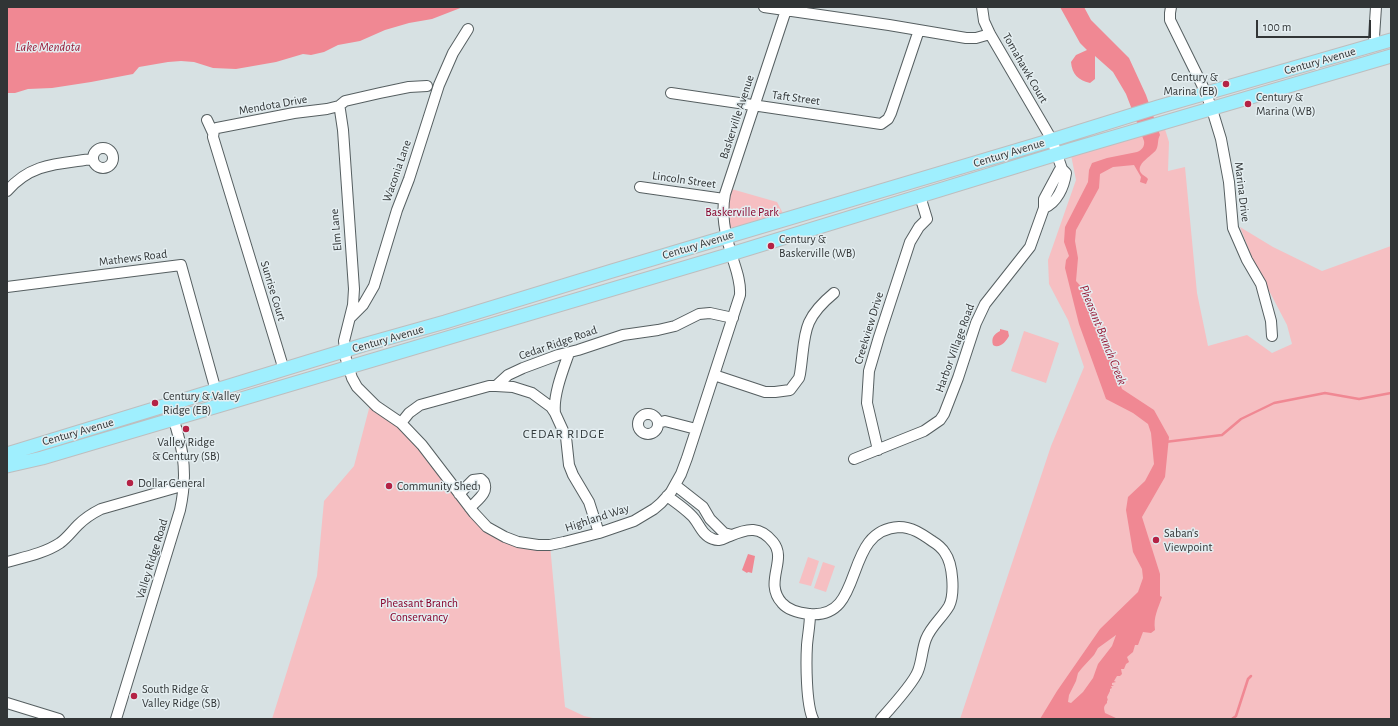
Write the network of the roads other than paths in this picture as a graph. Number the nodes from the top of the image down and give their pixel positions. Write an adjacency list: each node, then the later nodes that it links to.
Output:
1 (764, 7): 5 (street)
2 (982, 7): 8 (street, Tomahawk Court)
3 (1171, 7): 14 (street, Marina Drive)
4 (1376, 7): 10 (street)
5 (787, 9): 7 (street); 15 (street, Baskerville Avenue)
6 (468, 29): 31 (street, Waconia Lane)
7 (919, 30): 8 (street); 15 (street, Taft Street)
8 (990, 34): 20 (street, Tomahawk Court)
9 (1391, 40): 10 (main road, Century Avenue)
10 (1376, 44): 14 (main road, Century Avenue)
11 (1391, 56): 17 (main road, Century Avenue)
12 (427, 86): 16 (street, Mendota Drive)
13 (671, 93): 15 (street, Taft Street)
14 (1206, 93): 17 (street, Marina Drive); 20 (main road, Century Avenue)
15 (755, 105): 26 (street, Baskerville Avenue)
16 (338, 106): 19 (street, Mendota Drive); 31 (street, Elm Lane)
17 (1212, 109): 21 (main road, Century Avenue); 33 (street, Marina Drive)
18 (207, 120): 19 (street)
19 (213, 133): 37 (street, Sunrise Court)
20 (1052, 140): 21 (street, Harbor Village Road); 27 (main road, Century Avenue)
21 (1057, 154): 25 (main road, Century Avenue); 47 (street, Harbor Village Road)
22 (92, 159): 24 (street)
23 (640, 187): 26 (street, Lincoln Street)
24 (7, 191)
25 (920, 196): 28 (main road, Century Avenue); 47 (street, Creekview Drive)
26 (724, 199): 27 (street, Baskerville Avenue)
27 (727, 237): 28 (street, Highland Way); 34 (main road, Century Avenue)
28 (731, 254): 32 (street, Highland Way); 36 (main road, Century Avenue)
29 (7, 286): 40 (street, Mathews Road)
30 (834, 293): 38 (street)
31 (349, 318): 34 (street, Elm Lane)
32 (733, 318): 35 (street, Cedar Ridge Road); 38 (street, Highland Way)
33 (1272, 336)
34 (345, 352): 36 (street, Highland Way); 37 (main road, Century Avenue)
35 (569, 353): 39 (street, Cedar Ridge Road); 42 (street)
36 (349, 366): 43 (main road, Century Avenue); 44 (street, Highland Way)
37 (284, 370): 40 (main road, Century Avenue)
38 (714, 375): 46 (street, Highland Way)
39 (496, 386): 42 (street); 44 (street, Cedar Ridge Road)
40 (216, 391): 41 (main road, Century Avenue)
41 (170, 405): 43 (street, Valley Ridge Road); 48 (main road, Century Avenue)
42 (556, 413): 56 (street)
43 (174, 418): 50 (main road, Century Avenue); 52 (street, Valley Ridge Road)
44 (401, 423): 53 (street, Highland Way)
45 (658, 423): 46 (street)
46 (696, 429): 51 (street, Highland Way)
47 (878, 450): 49 (street)
48 (7, 454)
49 (854, 459)
50 (7, 466)
51 (675, 485): 54 (street, Highland Way); 57 (street)
52 (185, 486): 58 (street); 62 (street, Valley Ridge Road)
53 (459, 494): 55 (street, Highland Way); 55 (street)
54 (667, 496): 56 (street, Highland Way); 57 (street)
55 (470, 508): 56 (street, Highland Way)
56 (600, 533)
57 (732, 535): 59 (street)
58 (7, 562)
59 (810, 614): 63 (street); 64 (street)
60 (7, 703): 61 (street)
61 (59, 719)
62 (116, 719)
63 (813, 719)
64 (881, 719)

